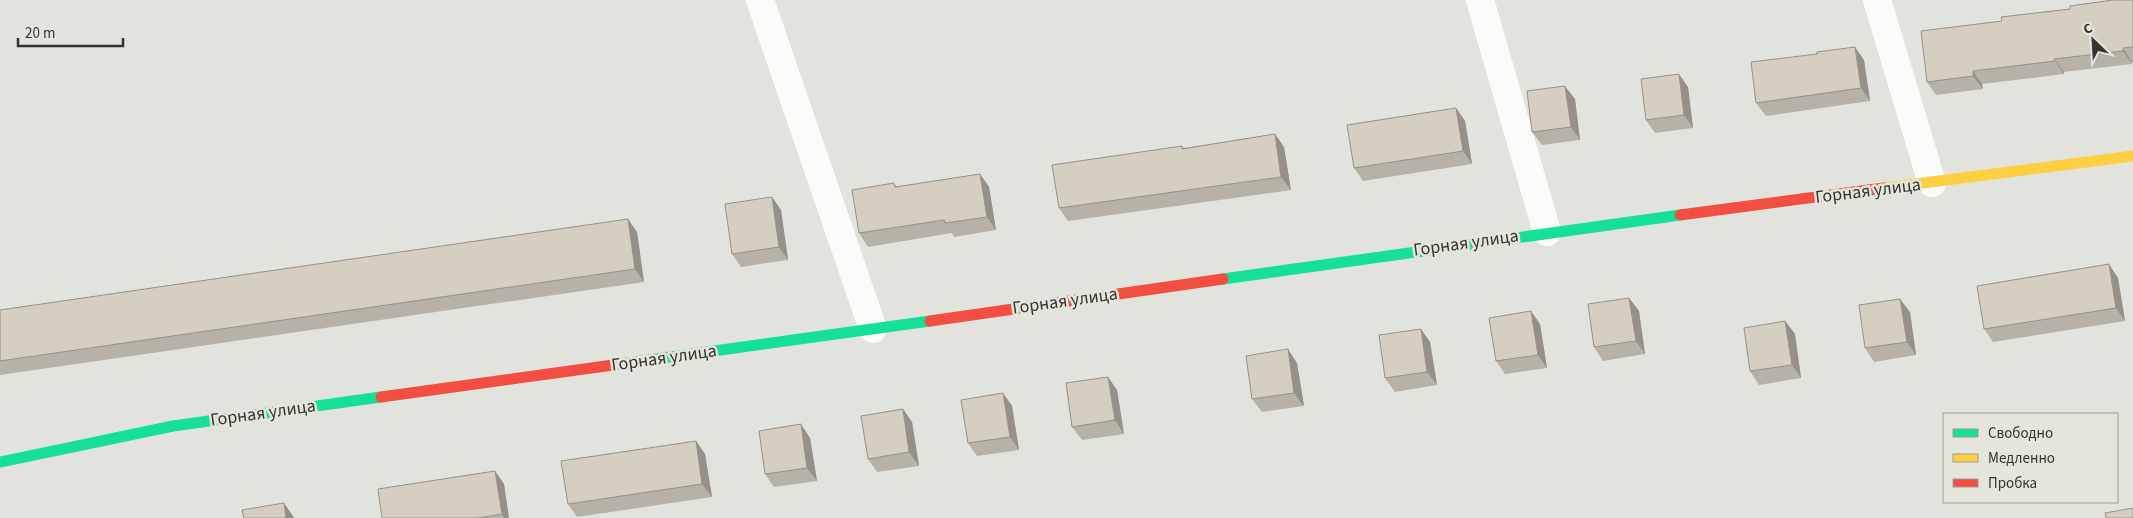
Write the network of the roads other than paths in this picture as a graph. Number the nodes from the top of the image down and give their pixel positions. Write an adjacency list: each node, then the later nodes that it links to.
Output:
1 (760, 0): 7 (street)
2 (1480, 0): 6 (street)
3 (1877, 0): 5 (street)
4 (2133, 156): 5 (street, Горная улица)
5 (1932, 183): 6 (street, Горная улица)
6 (1548, 232): 7 (street, Горная улица)
7 (873, 329): 8 (street, Горная улица)
8 (0, 462)

